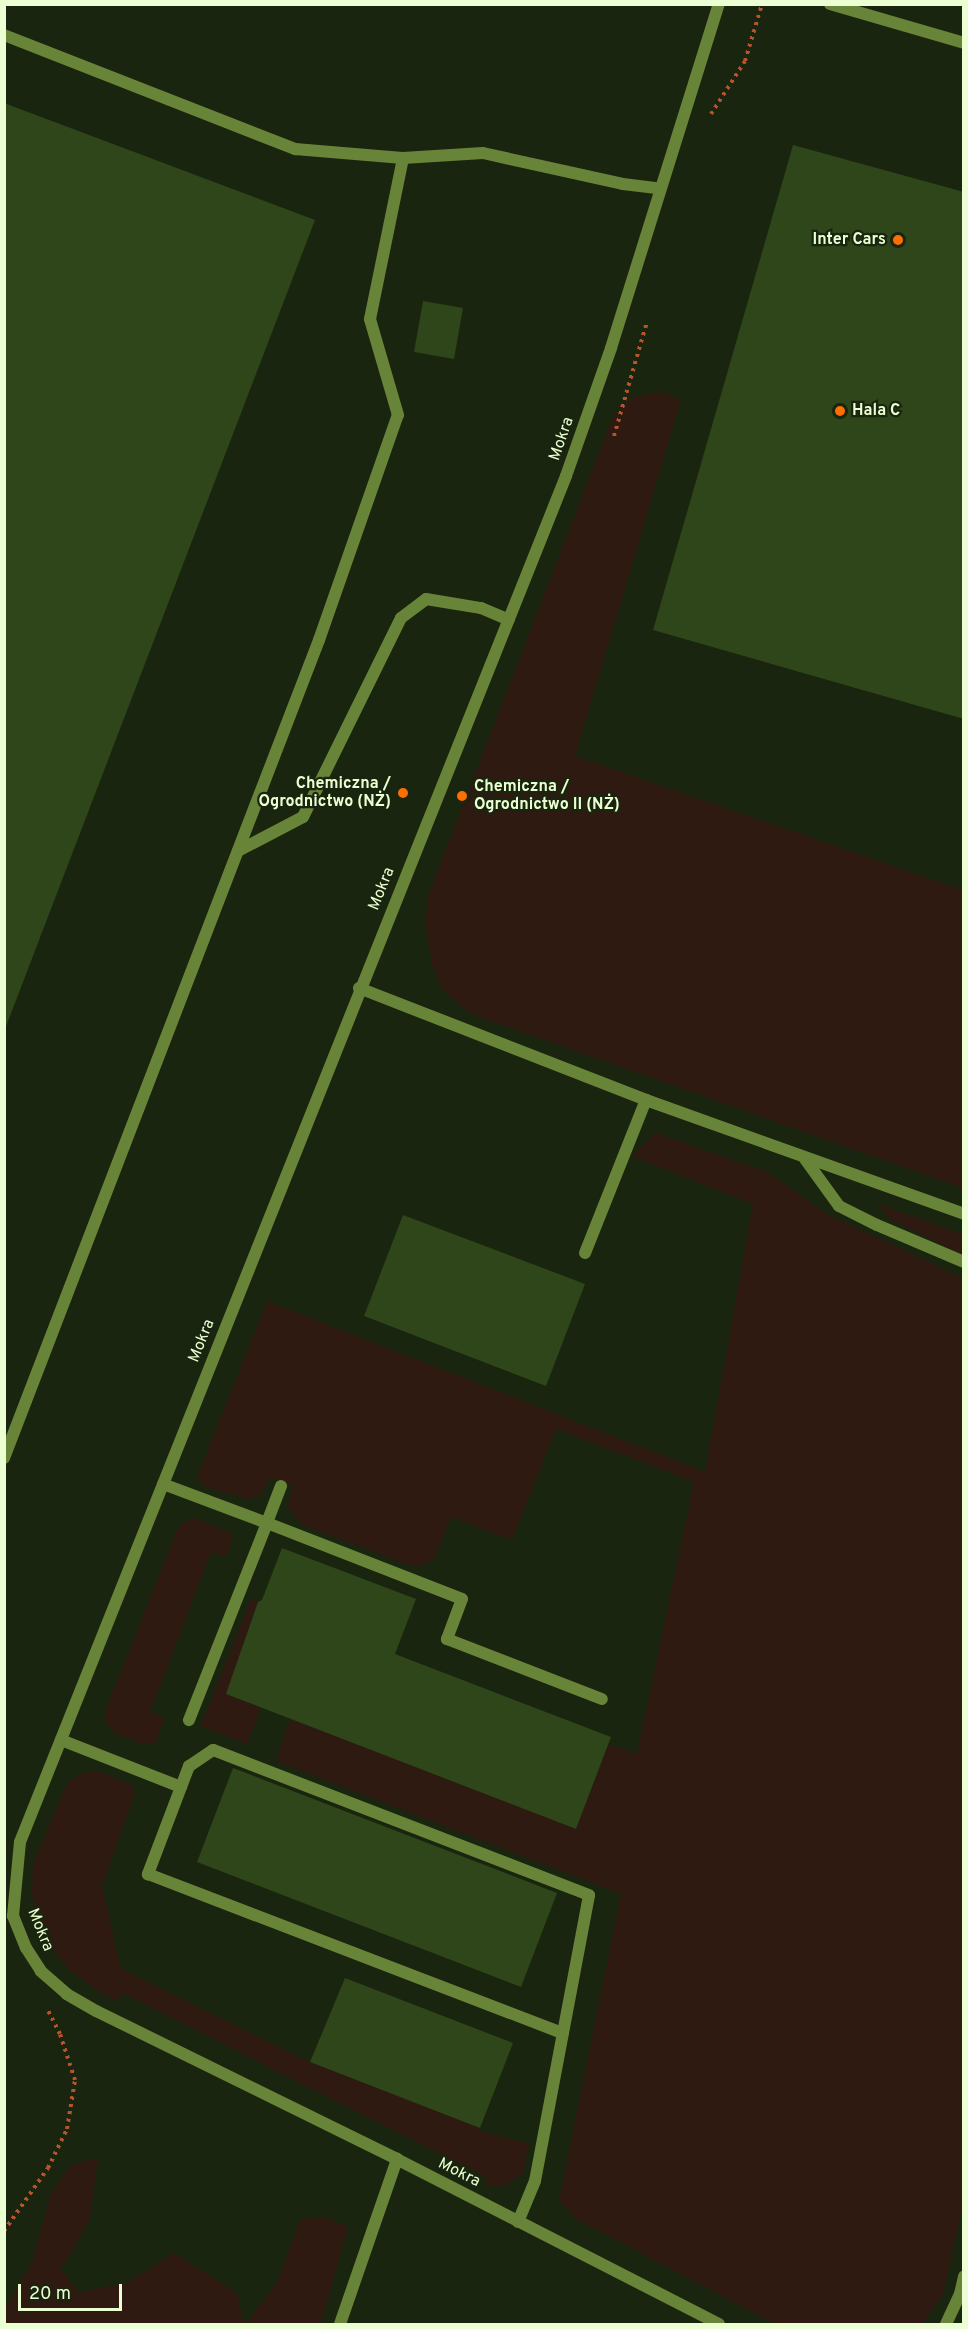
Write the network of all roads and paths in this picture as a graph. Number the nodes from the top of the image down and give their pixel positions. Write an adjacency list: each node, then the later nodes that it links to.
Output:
1 (719, 4): 8 (street, Mokra)
2 (762, 4): 6 (path)
3 (830, 4): 5 (street)
4 (4, 35): 7 (street)
5 (963, 43)
6 (707, 121)
7 (403, 159): 8 (street); 12 (street)
8 (661, 189): 11 (street, Mokra)
9 (648, 318): 10 (path)
10 (614, 436)
11 (509, 620): 12 (street); 13 (street, Mokra)
12 (238, 851): 19 (street)
13 (360, 988): 14 (street); 20 (street, Mokra)
14 (646, 1100): 15 (street); 17 (street)
15 (806, 1159): 16 (street); 18 (street)
16 (963, 1214)
17 (585, 1253)
18 (963, 1262)
19 (4, 1458)
20 (163, 1484): 22 (street); 25 (street, Mokra)
21 (281, 1486): 22 (street)
22 (267, 1523): 23 (street); 24 (street)
23 (602, 1699)
24 (189, 1720)
25 (61, 1740): 26 (street); 27 (street, Mokra)
26 (181, 1787): 28 (street); 28 (street)
27 (41, 1971): 29 (street, Mokra); 31 (path)
28 (563, 2033): 30 (street)
29 (397, 2159): 30 (street, Mokra); 33 (street)
30 (518, 2222): 34 (street, Mokra)
31 (4, 2231)
32 (963, 2276): 35 (street)
33 (340, 2325)
34 (718, 2325)
35 (946, 2325)

